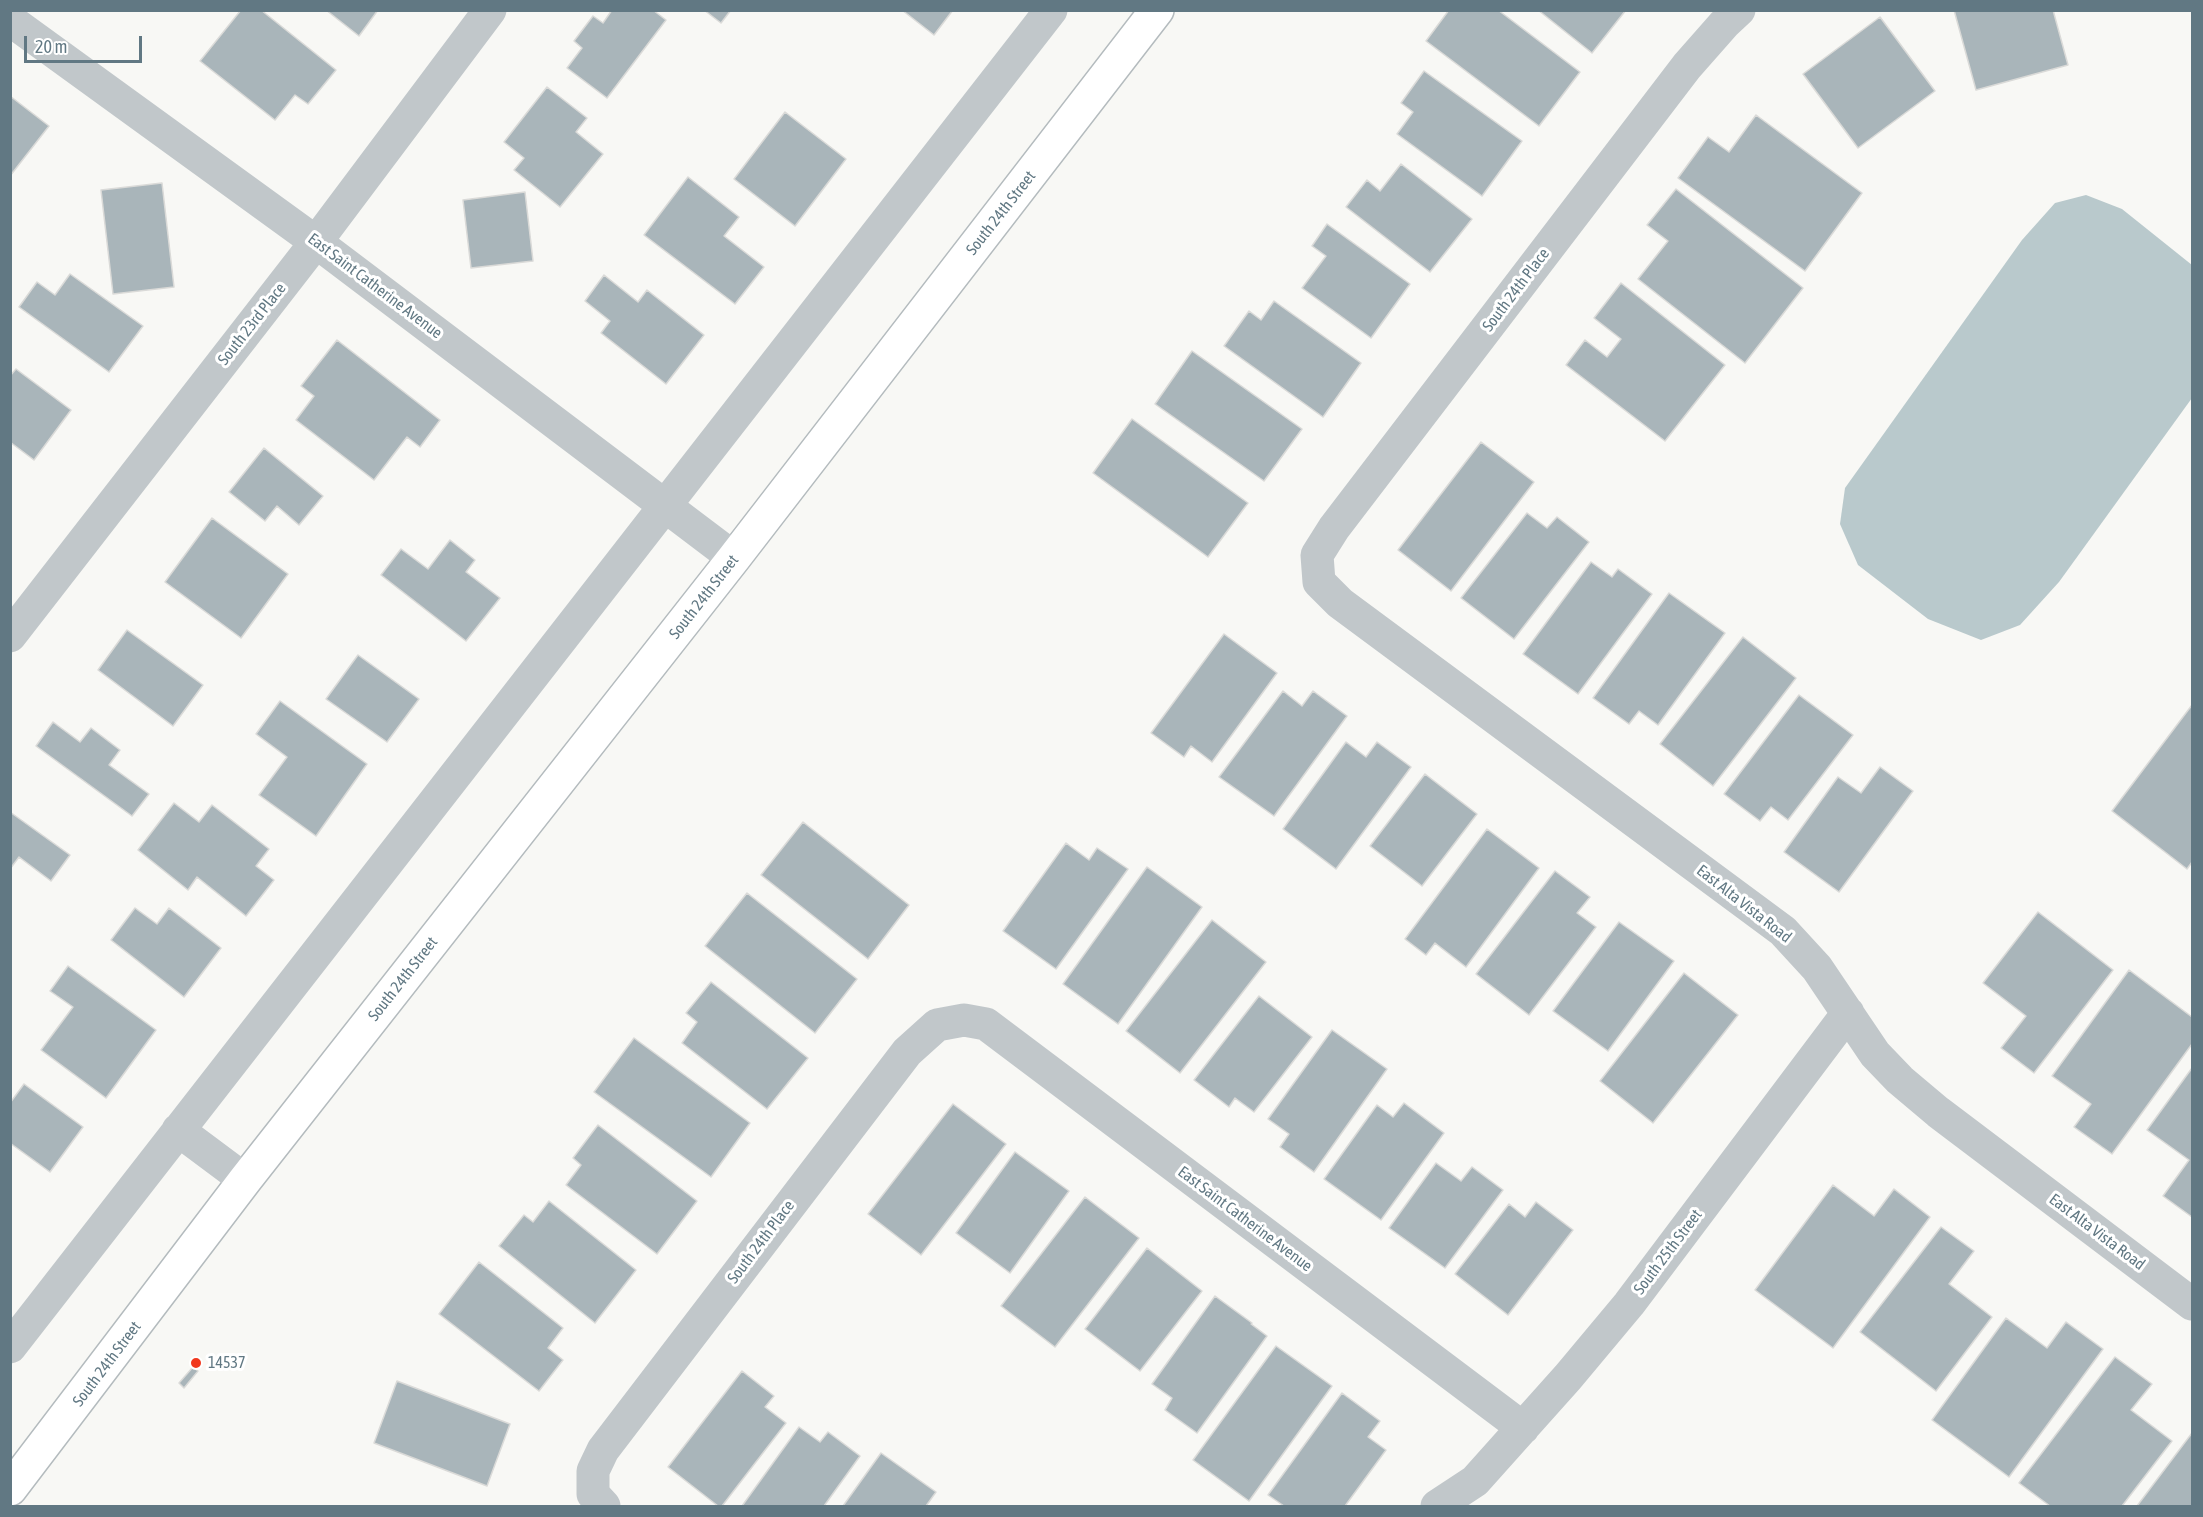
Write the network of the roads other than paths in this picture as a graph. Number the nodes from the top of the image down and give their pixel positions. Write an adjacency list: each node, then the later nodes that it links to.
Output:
1 (490, 10): 6 (street, South 23rd Place)
2 (1051, 10): 7 (street)
3 (1157, 10): 8 (main road, South 24th Street)
4 (1738, 10): 9 (street, South 24th Place)
5 (10, 20): 6 (street, East Saint Catherine Avenue)
6 (316, 242): 7 (street, East Saint Catherine Avenue); 10 (street, South 23rd Place)
7 (665, 505): 8 (street, East Saint Catherine Avenue); 13 (street)
8 (734, 558): 14 (main road, South 24th Street)
9 (1319, 582): 11 (street, East Alta Vista Road)
10 (10, 636)
11 (1848, 1013): 15 (street, East Alta Vista Road); 17 (street, South 25th Street)
12 (964, 1020): 17 (street, East Saint Catherine Avenue); 20 (street, South 24th Place)
13 (178, 1130): 14 (street); 16 (street)
14 (245, 1180): 18 (main road, South 24th Street)
15 (2193, 1304)
16 (10, 1347)
17 (1522, 1428): 19 (street, South 25th Street)
18 (10, 1489)
19 (1471, 1494): 21 (street, South 25th Street)
20 (598, 1500)
21 (1437, 1506)

